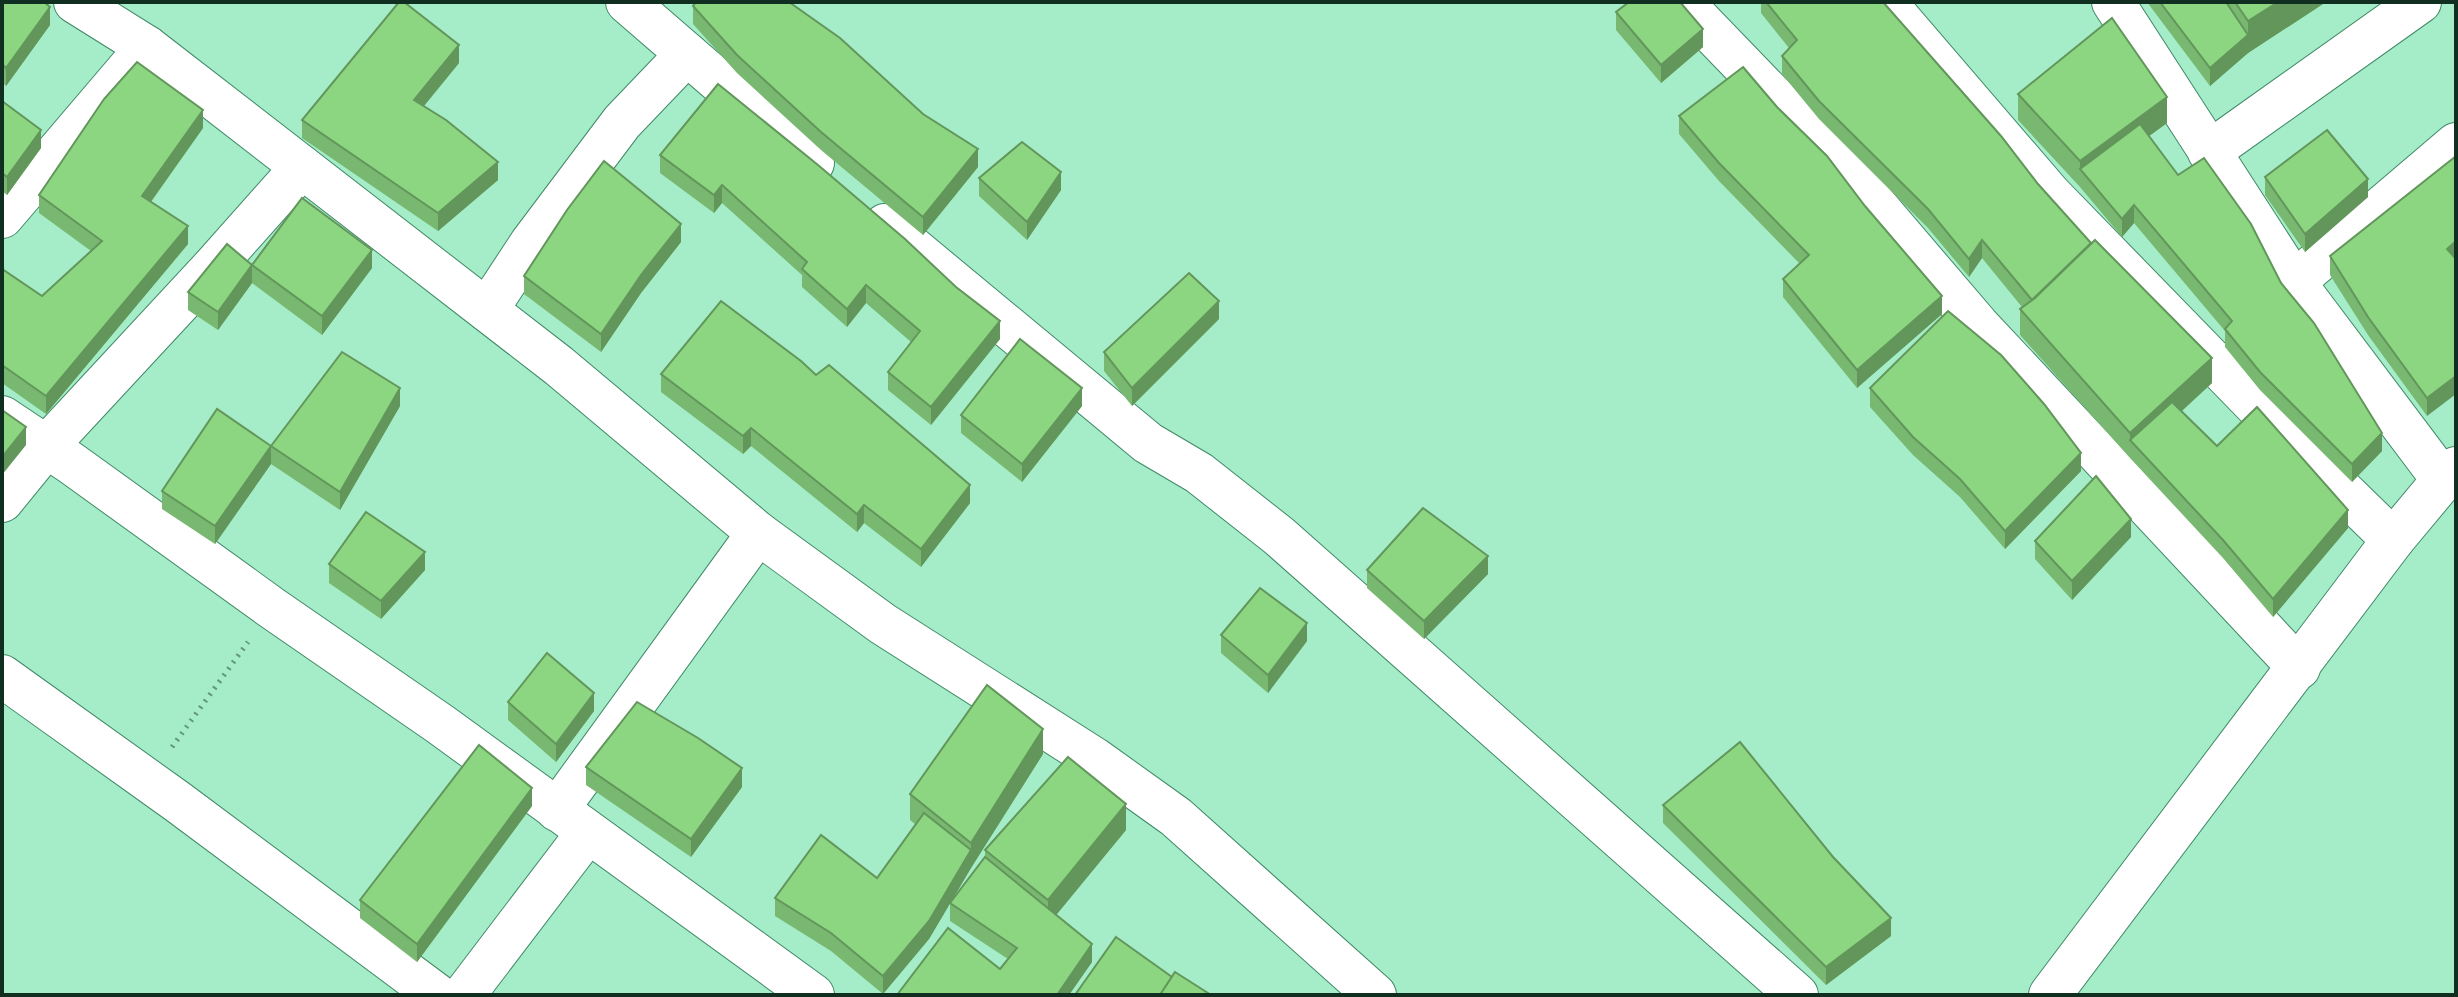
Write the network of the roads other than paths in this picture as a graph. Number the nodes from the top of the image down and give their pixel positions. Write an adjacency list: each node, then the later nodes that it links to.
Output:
1 (75, 2): 7 (street)
2 (627, 2): 8 (street)
3 (1682, 2): 21 (street)
4 (1885, 2): 20 (street)
5 (2113, 2): 10 (street)
6 (2420, 2): 10 (street)
7 (147, 47): 11 (street); 12 (street)
8 (687, 54): 14 (street); 28 (street)
9 (2456, 144): 13 (street)
10 (2209, 152): 13 (street)
11 (302, 167): 14 (street); 16 (street)
12 (2, 217)
13 (2294, 282): 17 (street)
14 (487, 310): 19 (street)
15 (2, 417): 16 (street)
16 (46, 447): 18 (street); 23 (street)
17 (2449, 474): 20 (street)
18 (2, 501)
19 (758, 533): 23 (street); 27 (street)
20 (2393, 540): 21 (street)
21 (2299, 668): 29 (street)
22 (2, 676): 24 (street)
23 (572, 821): 25 (street); 26 (street)
24 (437, 995)
25 (464, 995)
26 (813, 995)
27 (1375, 995)
28 (1797, 995)
29 (2050, 995)

